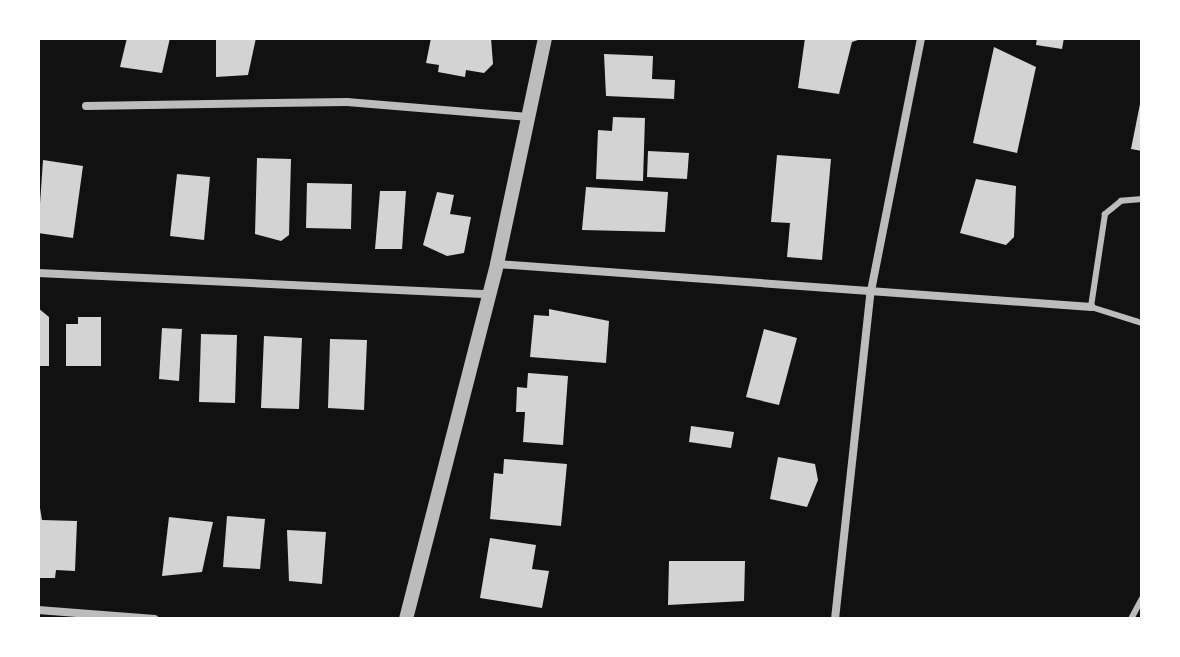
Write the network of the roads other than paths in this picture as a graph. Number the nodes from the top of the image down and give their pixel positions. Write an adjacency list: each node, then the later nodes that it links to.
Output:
1 (545, 38): 4 (street)
2 (921, 38): 9 (street)
3 (86, 106): 4 (street)
4 (528, 117): 6 (street)
5 (1142, 199): 10 (lane)
6 (497, 264): 8 (street); 9 (street)
7 (38, 273): 8 (street)
8 (489, 294): 15 (street)
9 (870, 296): 10 (street); 16 (street)
10 (1091, 307): 11 (lane)
11 (1142, 323)
12 (1142, 598): 17 (lane)
13 (38, 610): 14 (street)
14 (155, 619)
15 (406, 619)
16 (835, 619)
17 (1131, 619)

